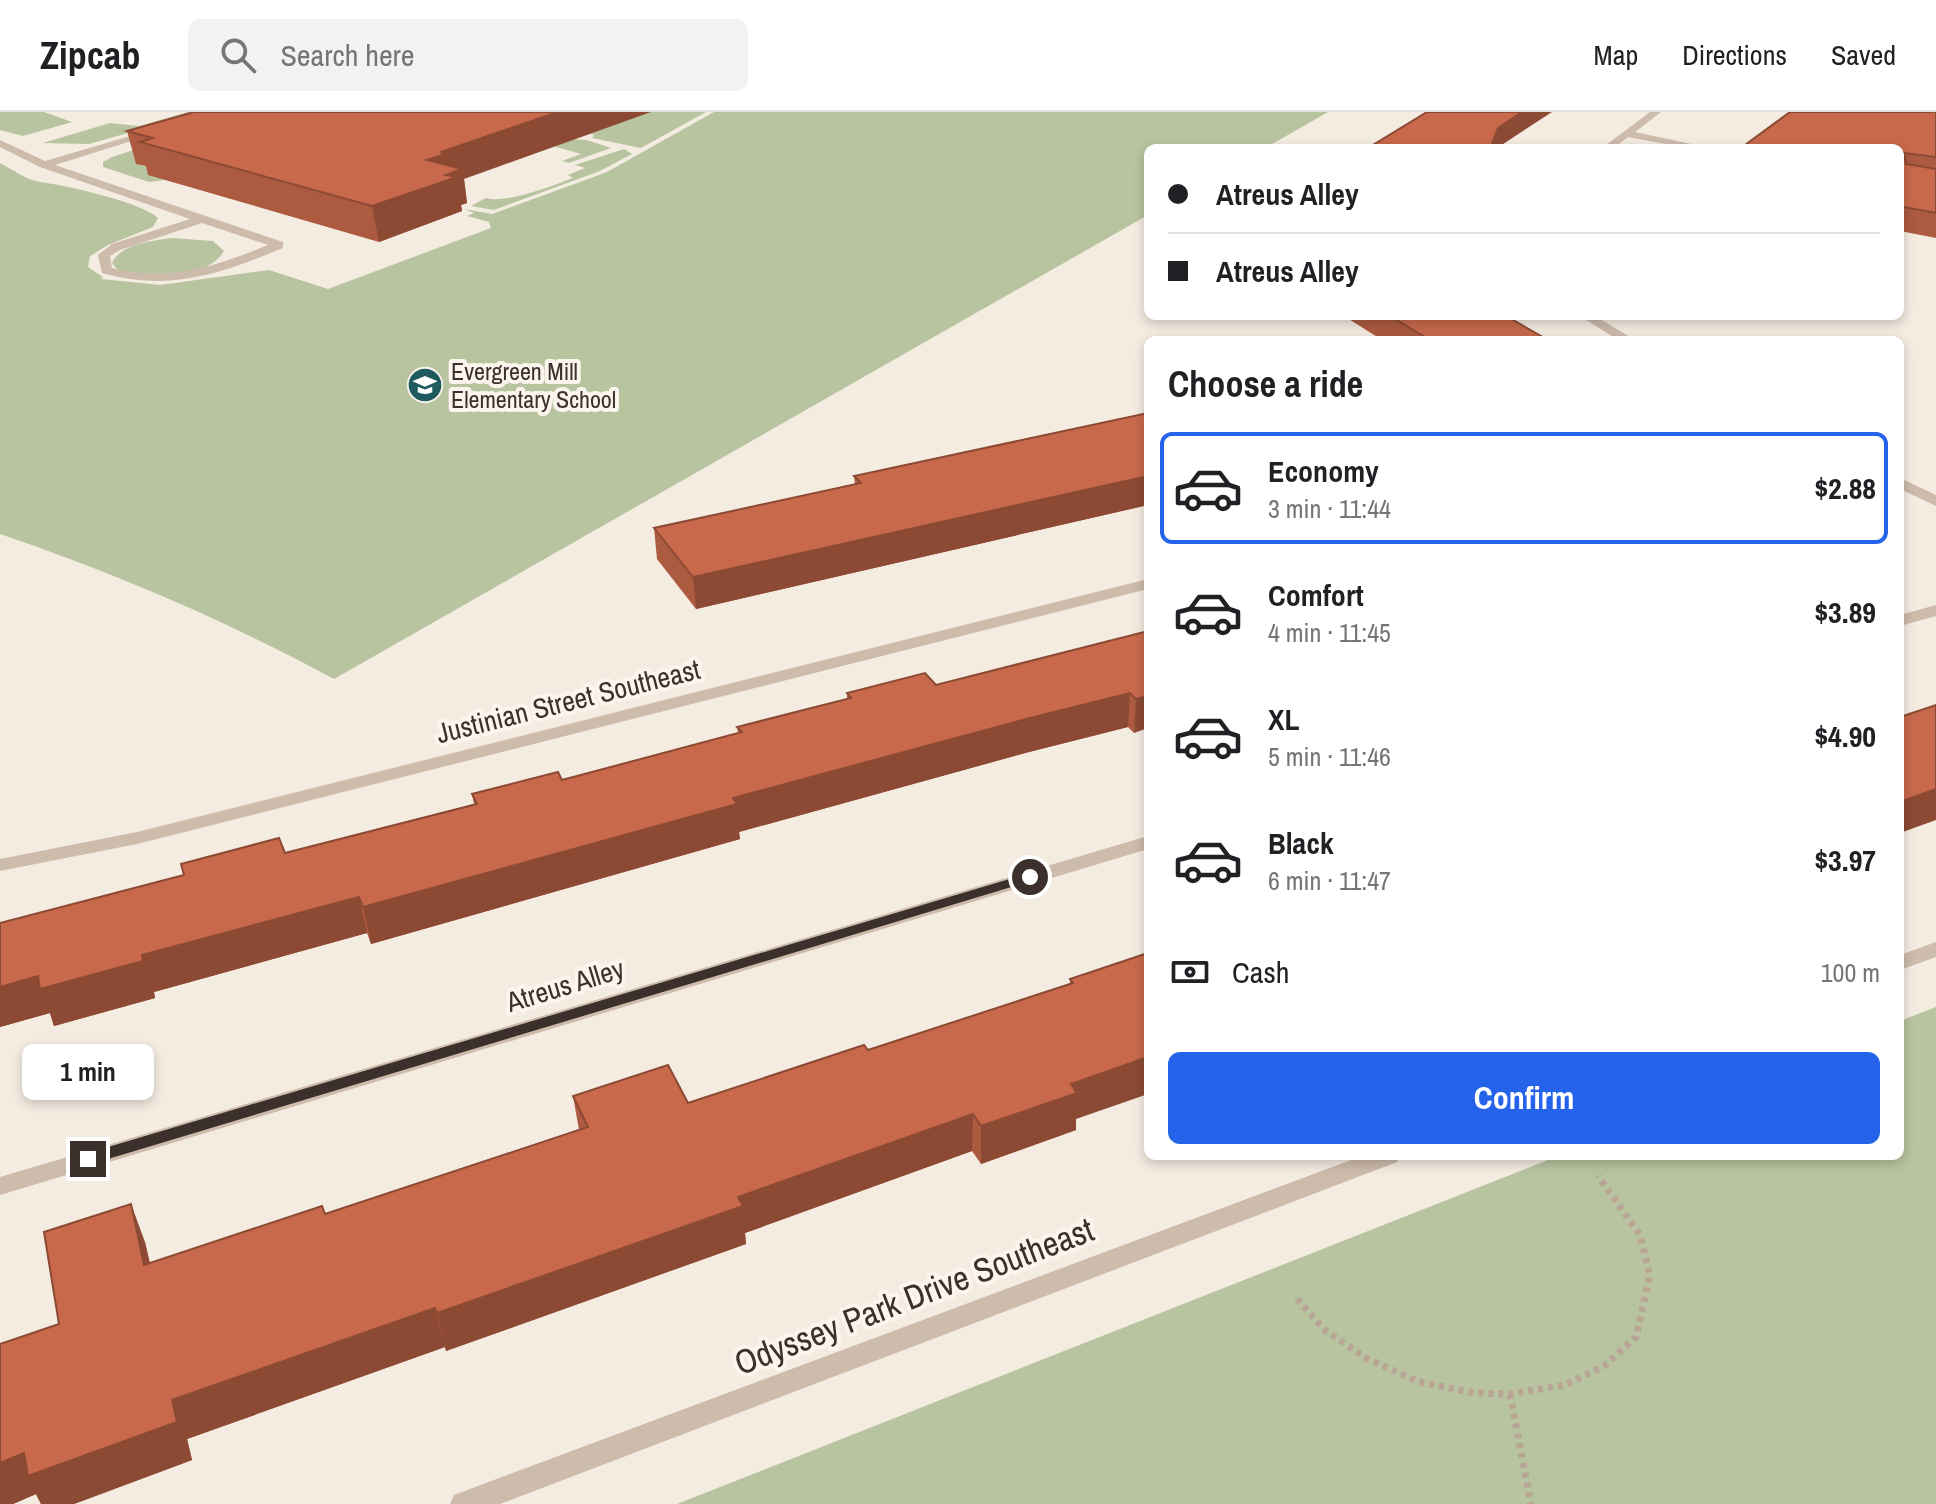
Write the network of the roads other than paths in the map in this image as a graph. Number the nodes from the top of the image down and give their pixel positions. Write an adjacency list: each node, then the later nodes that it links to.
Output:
1 (1656, 112): 3 (street)
2 (165, 130): 7 (street)
3 (1626, 134): 5 (street); 6 (street)
4 (0, 143): 7 (street)
5 (1612, 144)
6 (1682, 144)
7 (44, 165): 8 (street)
8 (201, 219): 8 (street)
9 (1593, 320): 10 (street)
10 (1621, 336)
11 (1904, 485): 12 (street)
12 (1936, 501)
13 (1144, 585): 17 (street, Justinian Street Southeast)
14 (1936, 610): 15 (street)
15 (1904, 620)
16 (1144, 843): 21 (street, Atreus Alley)
17 (0, 865)
18 (1936, 949): 19 (street)
19 (1904, 961)
20 (1377, 1160): 22 (street, Odyssey Park Drive Southeast)
21 (0, 1186)
22 (465, 1504)

